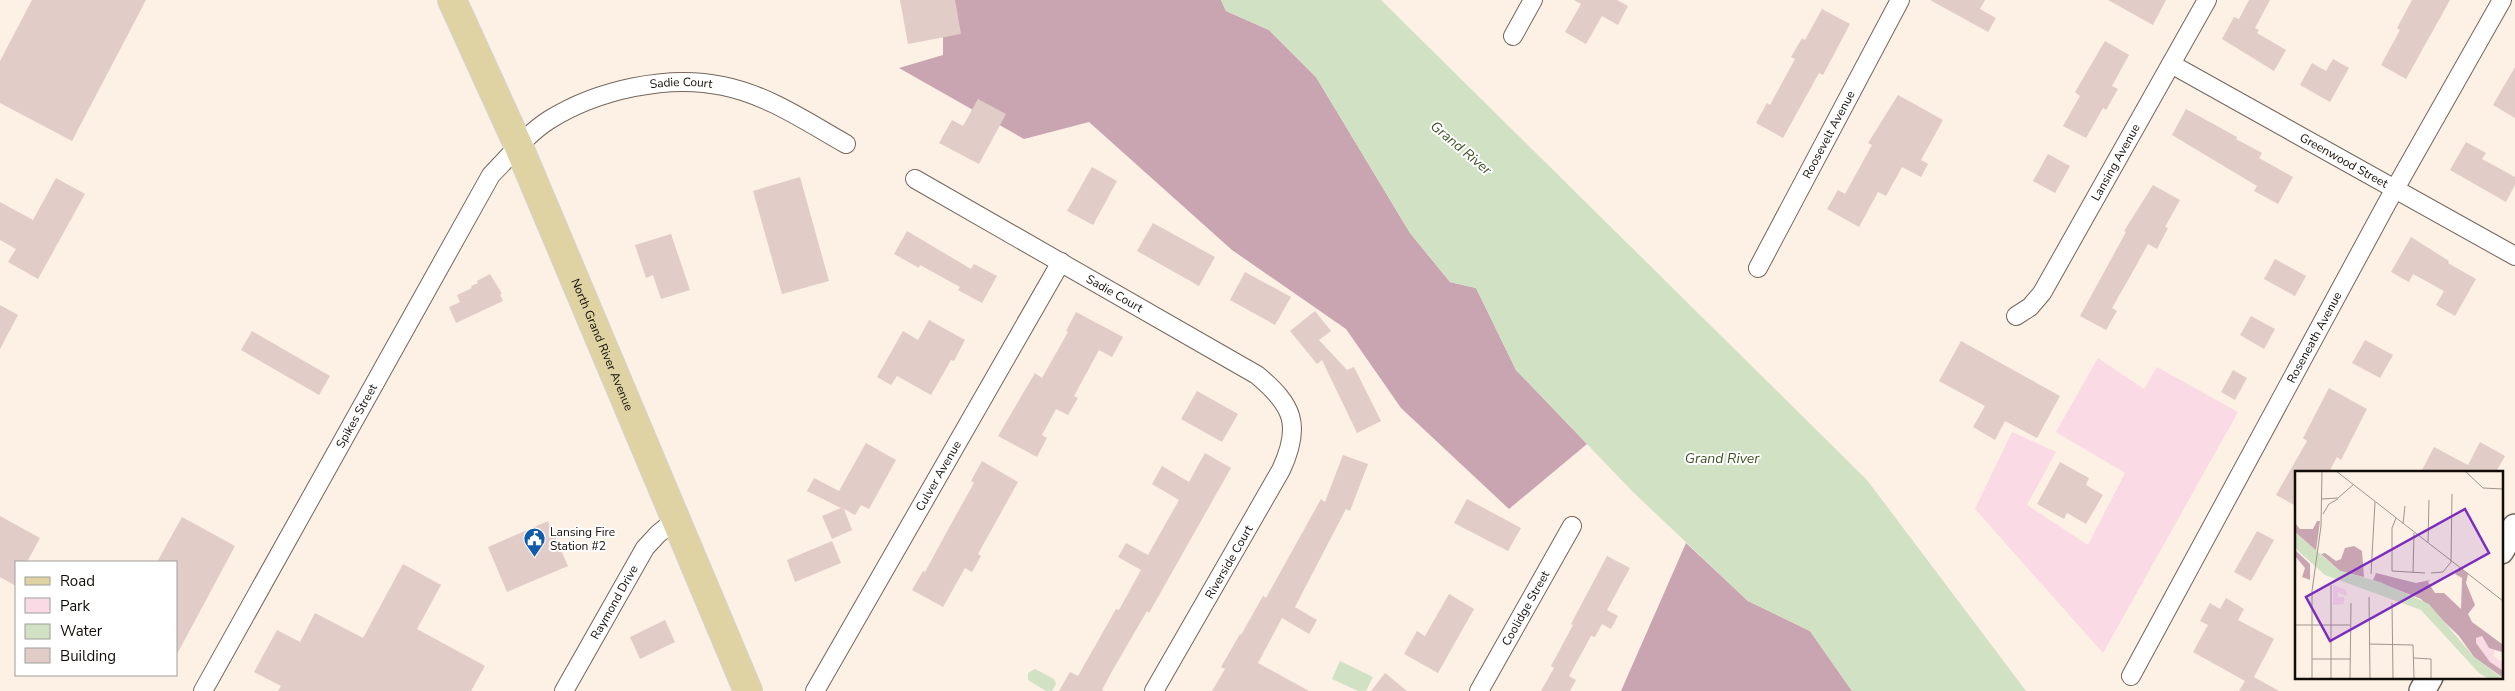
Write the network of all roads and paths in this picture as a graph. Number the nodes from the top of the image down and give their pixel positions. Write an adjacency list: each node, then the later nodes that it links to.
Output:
1 (452, 0): 9 (main road, North Grand River Avenue)
2 (1533, 0): 6 (street)
3 (1900, 0): 14 (street, Roosevelt Avenue)
4 (2207, 0): 7 (street, Lansing Avenue)
5 (2502, 0): 11 (street, Roseneath Avenue)
6 (1513, 36)
7 (2171, 64): 11 (street, Greenwood Street); 15 (street, Lansing Avenue)
8 (846, 144): 9 (street, Sadie Court)
9 (519, 147): 17 (main road, North Grand River Avenue); 23 (street, Spikes Street)
10 (915, 179): 13 (street, Sadie Court)
11 (2395, 190): 12 (street, Greenwood Street); 21 (street, Roseneath Avenue)
12 (2515, 256)
13 (1061, 262): 16 (street, Sadie Court); 26 (street, Culver Avenue)
14 (1758, 268)
15 (2016, 316)
16 (1292, 428): 27 (street, Riverside Court)
17 (674, 521): 24 (street, Raymond Drive); 25 (main road, North Grand River Avenue)
18 (1572, 526): 28 (street, Coolidge Street)
19 (2515, 527): 20 (street)
20 (2502, 549)
21 (2130, 676)
22 (2429, 678): 29 (street)
23 (203, 691)
24 (564, 691)
25 (748, 691)
26 (815, 691)
27 (1154, 691)
28 (1479, 691)
29 (2422, 691)

